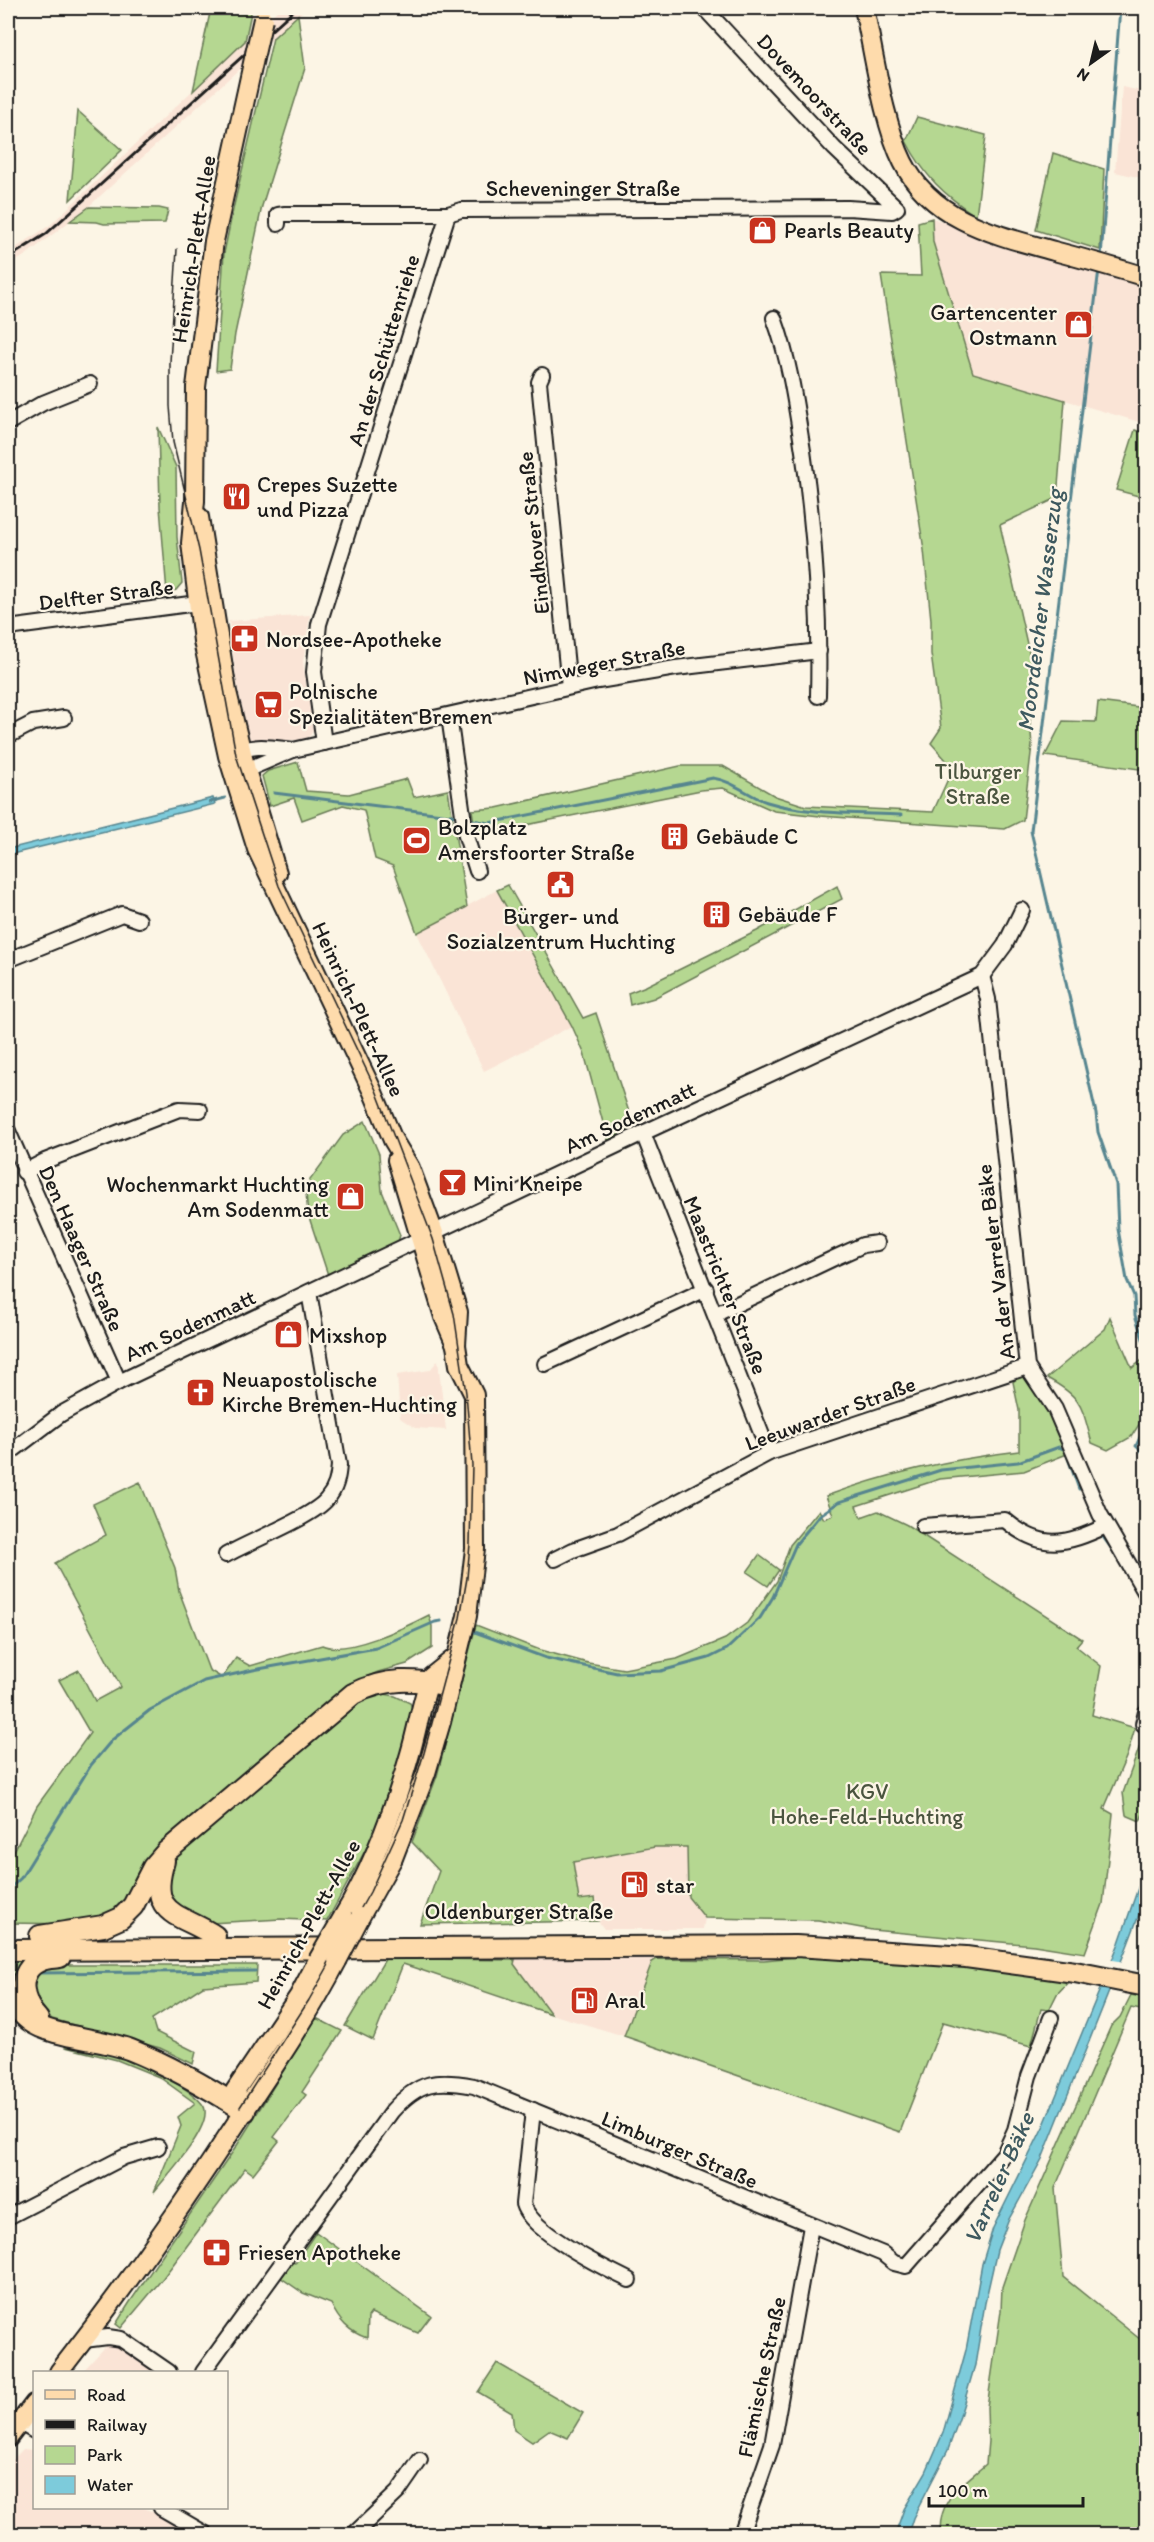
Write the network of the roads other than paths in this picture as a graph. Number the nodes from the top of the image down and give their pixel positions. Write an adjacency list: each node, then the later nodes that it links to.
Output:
1 (704, 8): 4 (street, Dovemoorstraße)
2 (864, 8): 7 (main road)
3 (264, 13): 12 (main road, Heinrich-Plett-Allee, bridge)
4 (897, 208): 5 (street, Scheveninger Straße)
5 (448, 214): 6 (street, Scheveninger Straße); 20 (street, An der Schüttenriehe)
6 (278, 225)
7 (1146, 276)
8 (774, 318): 14 (street)
9 (542, 375): 15 (street, Eindhover Straße)
10 (90, 384): 11 (street)
11 (8, 423)
12 (204, 602): 13 (street, Delfter Straße); 22 (main road, Heinrich-Plett-Allee)
13 (8, 628)
14 (819, 651): 15 (street, Nimweger Straße); 16 (street)
15 (569, 687): 17 (street, Nimweger Straße)
16 (818, 696)
17 (448, 716): 20 (street, Nimweger Straße); 23 (street)
18 (64, 718): 19 (street)
19 (8, 736)
20 (324, 743): 21 (street, Nimweger Straße)
21 (293, 750): 22 (street, Nimweger Straße); 22 (street, Nimweger Straße)
22 (239, 760): 32 (main road, Heinrich-Plett-Allee)
23 (477, 871)
24 (1022, 910): 27 (street, Am Sodenmatt)
25 (139, 920): 26 (street)
26 (8, 960)
27 (982, 976): 30 (street, Am Sodenmatt); 38 (street, An der Varreler Bäke)
28 (200, 1110): 31 (street)
29 (8, 1131): 31 (street, Den Haager Straße)
30 (643, 1133): 32 (street, Am Sodenmatt); 34 (street, Maastrichter Straße)
31 (24, 1172): 39 (street, Den Haager Straße)
32 (428, 1236): 35 (street, Am Sodenmatt); 47 (main road, Heinrich-Plett-Allee)
33 (877, 1243): 36 (street)
34 (706, 1289): 36 (street, Maastrichter Straße); 37 (street)
35 (309, 1292): 39 (street, Am Sodenmatt); 44 (street)
36 (716, 1314): 40 (street, Maastrichter Straße)
37 (545, 1364)
38 (1027, 1367): 40 (street, Leeuwarder Straße); 43 (street, An der Varreler Bäke)
39 (119, 1382): 41 (street, Am Sodenmatt)
40 (769, 1453): 45 (street, Leeuwarder Straße)
41 (8, 1454)
42 (923, 1526): 43 (street)
43 (1106, 1526): 46 (street, An der Varreler Bäke)
44 (226, 1555)
45 (555, 1559)
46 (1146, 1594)
47 (456, 1657): 48 (main road); 49 (main road, Heinrich-Plett-Allee)
48 (429, 1682): 49 (highway); 50 (highway); 51 (main road, Heinrich-Plett-Allee)
49 (450, 1686): 51 (main road, Heinrich-Plett-Allee)
50 (166, 1852): 52 (highway); 53 (highway)
51 (352, 1917): 63 (main road, Heinrich-Plett-Allee, bridge); 63 (main road, Heinrich-Plett-Allee, bridge)
52 (40, 1936): 53 (highway, Oldenburger Straße); 54 (highway, Oldenburger Straße)
53 (215, 1936): 57 (highway, Oldenburger Straße)
54 (8, 1937)
55 (109, 1949): 56 (highway, Oldenburger Straße); 57 (highway, Oldenburger Straße); 61 (highway)
56 (8, 1950)
57 (1078, 1966): 58 (highway, Oldenburger Straße)
58 (1141, 1979)
59 (8, 1999): 61 (highway)
60 (1051, 2018): 66 (street, Limburger Straße)
61 (48, 2030): 63 (highway)
62 (533, 2110): 66 (street, Limburger Straße); 67 (street); 71 (street, Limburger Straße)
63 (245, 2111): 68 (main road, Heinrich-Plett-Allee)
64 (158, 2147): 65 (street)
65 (8, 2217)
66 (811, 2226): 79 (street, Flämische Straße)
67 (629, 2280)
68 (84, 2340): 69 (main road, Heinrich-Plett-Allee); 70 (street)
69 (61, 2371)
70 (166, 2371)
71 (204, 2371)
72 (33, 2407): 73 (main road)
73 (27, 2427): 74 (main road)
74 (8, 2438)
75 (420, 2460): 78 (street)
76 (163, 2509): 77 (street)
77 (206, 2535)
78 (354, 2535)
79 (741, 2535)

